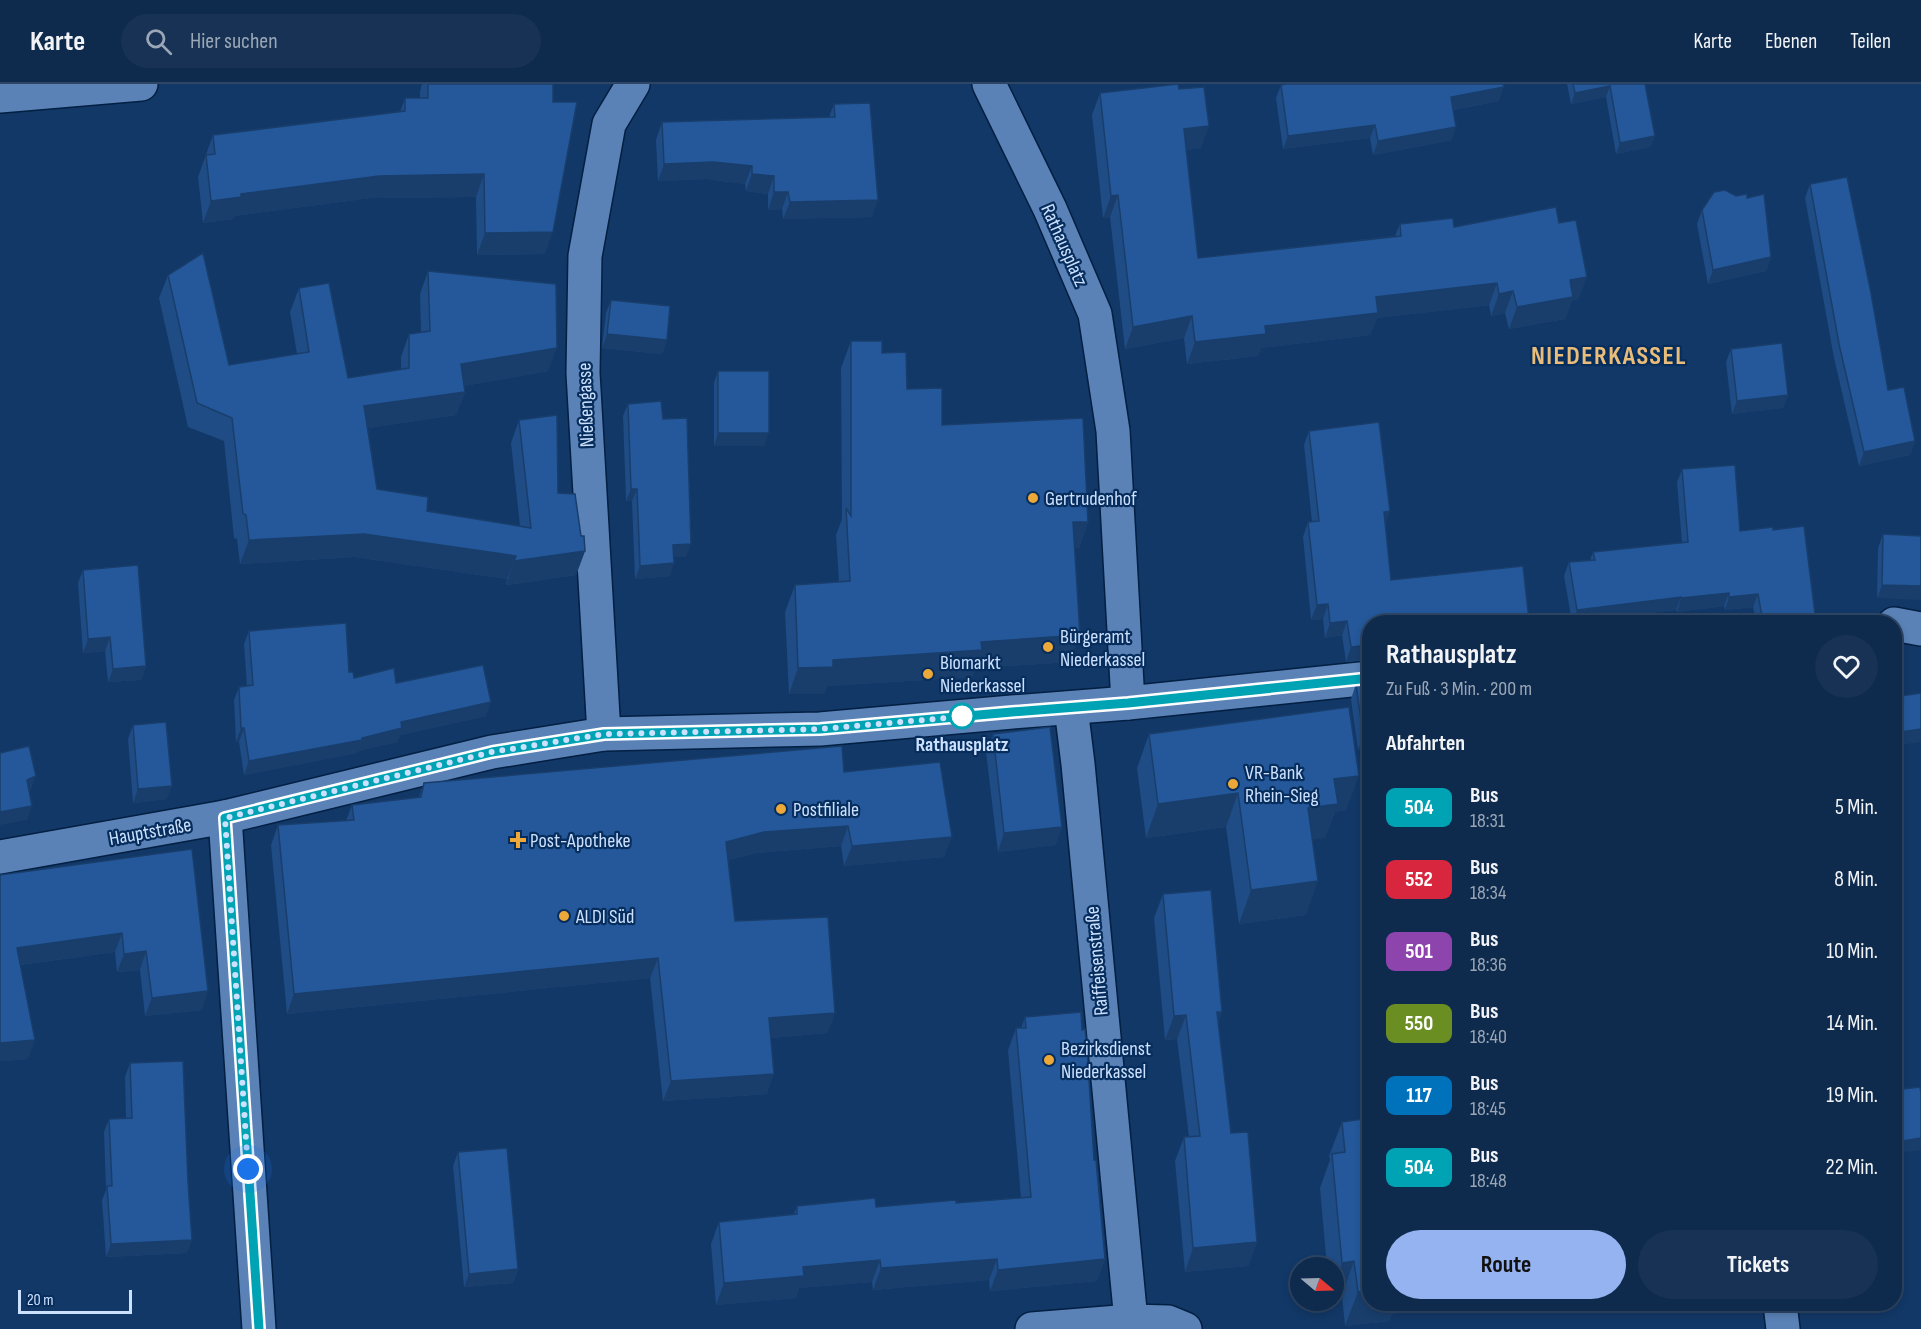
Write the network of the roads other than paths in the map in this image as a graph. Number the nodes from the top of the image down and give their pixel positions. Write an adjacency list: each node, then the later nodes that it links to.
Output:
1 (141, 84): 4 (street)
2 (633, 84): 10 (street, Nießengasse)
3 (989, 84): 8 (street, Rathausplatz)
4 (0, 96)
5 (1902, 625): 6 (street)
6 (1921, 629)
7 (1362, 679): 8 (street, Hauptstraße)
8 (1128, 703): 9 (street, Hauptstraße)
9 (1071, 708): 10 (street, Hauptstraße); 14 (street, Raiffeisenstraße)
10 (604, 734): 11 (street, Hauptstraße)
11 (225, 818): 12 (street, Hauptstraße); 15 (street)
12 (0, 857)
13 (1781, 1311): 18 (street)
14 (1131, 1321): 16 (street); 17 (street)
15 (259, 1329)
16 (1032, 1329)
17 (1185, 1329)
18 (1783, 1329)

